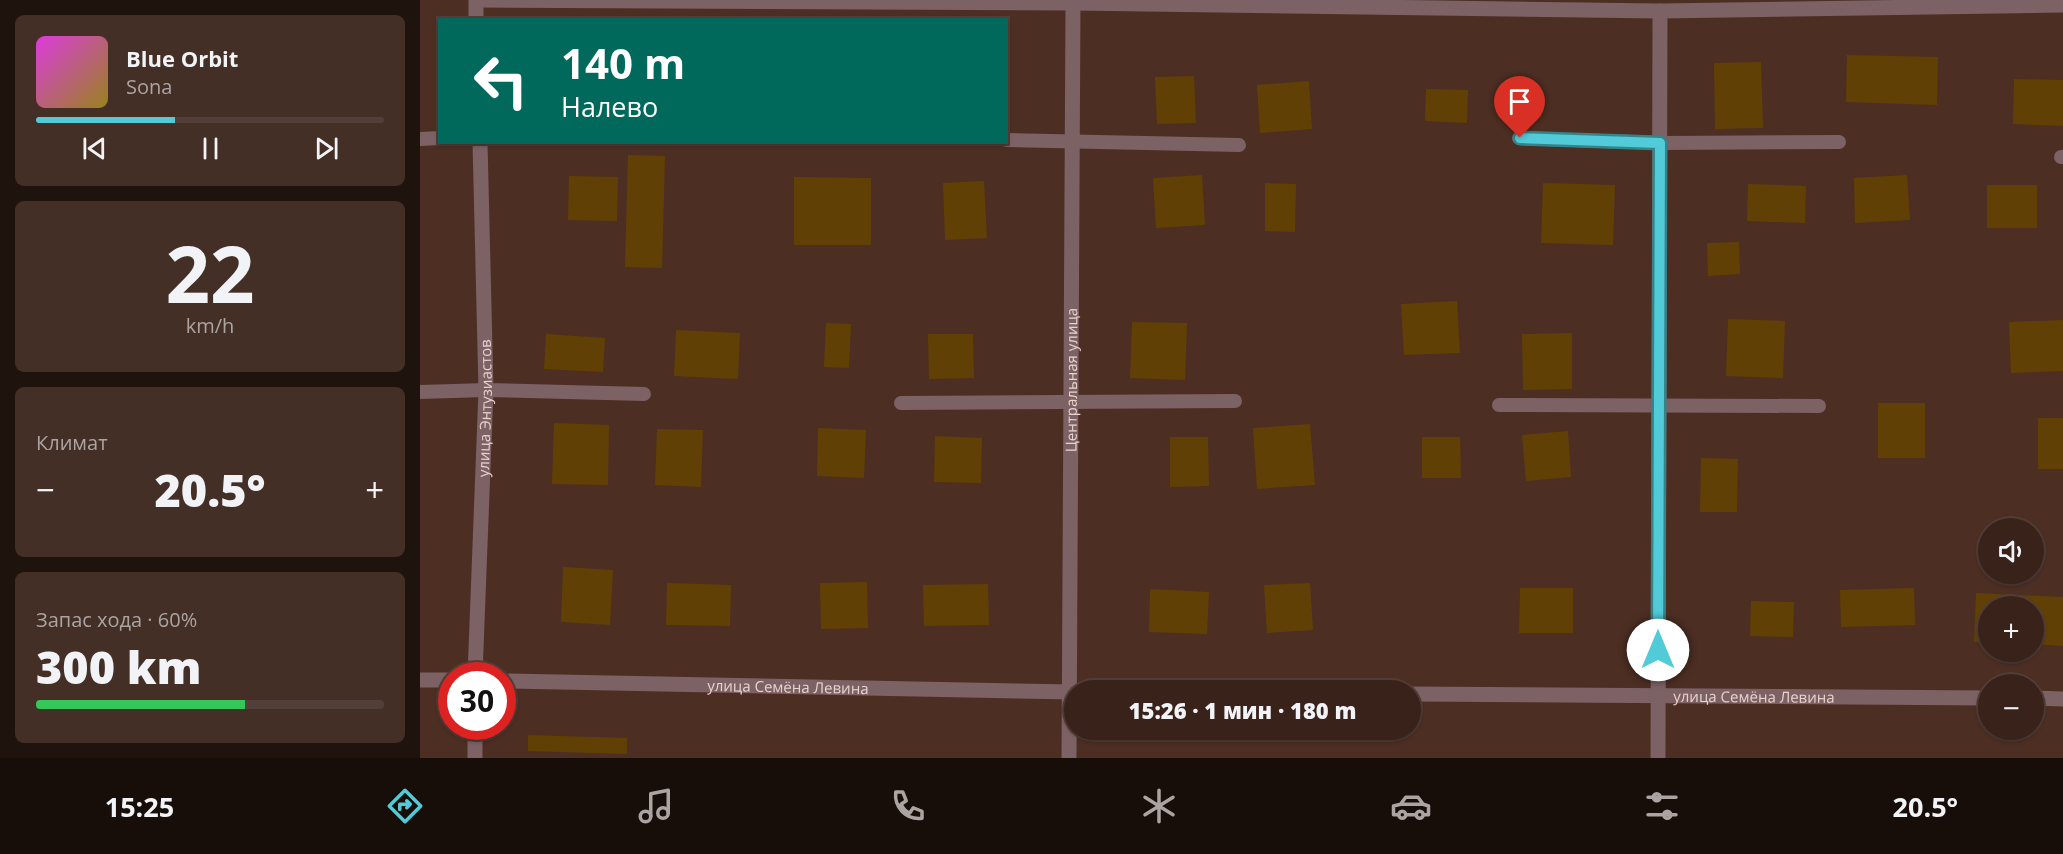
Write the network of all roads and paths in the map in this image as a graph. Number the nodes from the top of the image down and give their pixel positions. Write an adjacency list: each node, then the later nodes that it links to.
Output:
1 (477, 0): 2 (street); 5 (street)
2 (1073, 3): 4 (street); 11 (street, Центральная улица)
3 (2063, 5): 4 (street)
4 (1660, 10): 12 (street)
5 (476, 18)
6 (438, 138): 8 (lane)
7 (1520, 138): 12 (lane)
8 (420, 139)
9 (1008, 140): 11 (lane)
10 (1839, 141): 12 (lane)
11 (1073, 142): 14 (lane); 20 (street, Центральная улица)
12 (1660, 143): 22 (street)
13 (480, 144): 15 (street, улица Энтузиастов)
14 (1239, 144)
15 (486, 390): 16 (lane); 17 (lane); 24 (street, улица Энтузиастов)
16 (420, 392)
17 (644, 394)
18 (1235, 401): 20 (lane)
19 (901, 403): 20 (lane)
20 (1071, 403): 27 (street, Центральная улица)
21 (1499, 405): 22 (lane)
22 (1659, 405): 23 (lane); 31 (street)
23 (1819, 406)
24 (476, 662)
25 (420, 680): 26 (street)
26 (438, 680)
27 (1072, 680)
28 (516, 681): 29 (street, улица Семёна Левина)
29 (1064, 692)
30 (1421, 694): 31 (street, улица Семёна Левина)
31 (1658, 695): 32 (street, улица Семёна Левина); 39 (street)
32 (1978, 698)
33 (2044, 698): 34 (street)
34 (2063, 699)
35 (475, 740): 37 (street)
36 (1070, 740): 38 (street, Центральная улица)
37 (475, 758)
38 (1069, 758)
39 (1658, 758)

